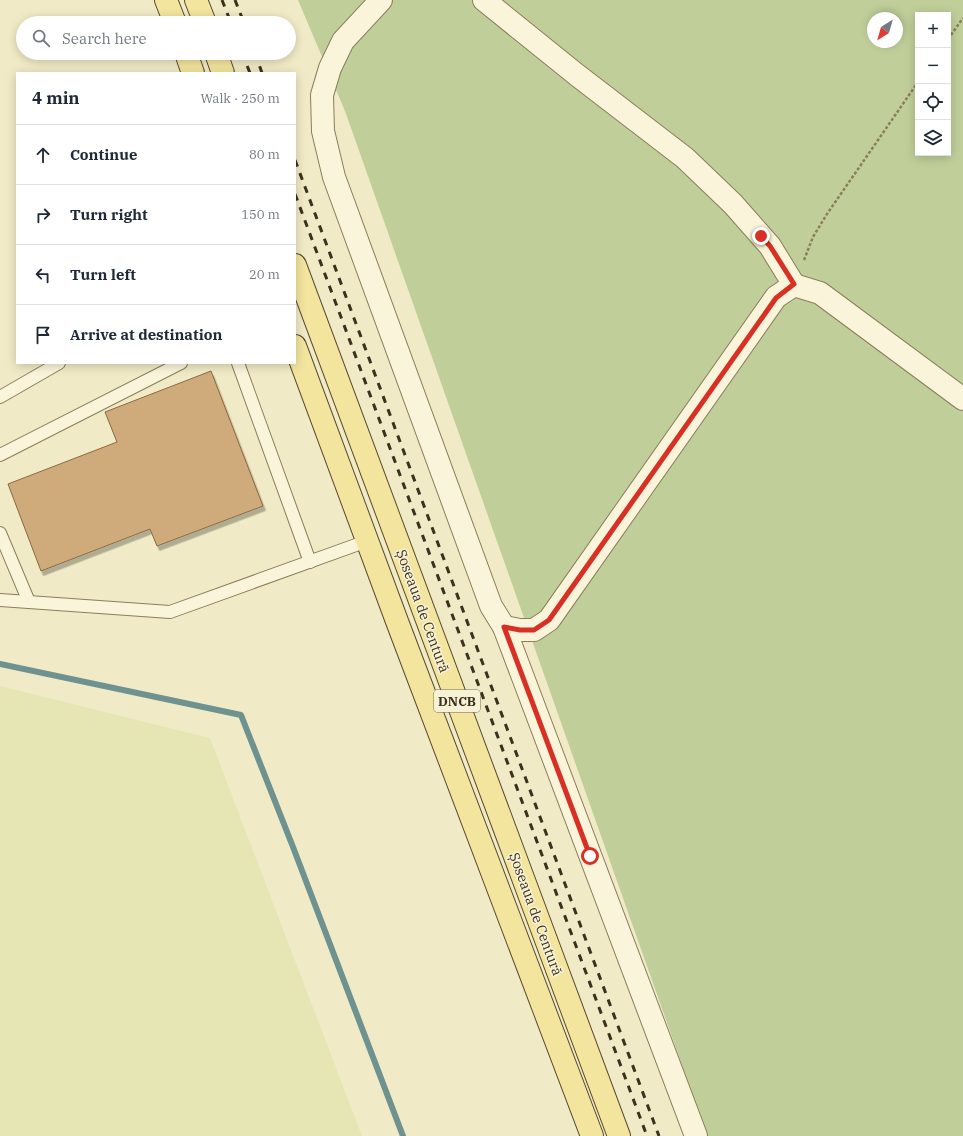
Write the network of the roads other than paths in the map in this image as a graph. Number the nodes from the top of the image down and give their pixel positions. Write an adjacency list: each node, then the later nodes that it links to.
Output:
1 (166, 0): 5 (main road)
2 (196, 0): 6 (main road)
3 (381, 0): 25 (street)
4 (484, 0): 12 (street)
5 (172, 16)
6 (202, 16)
7 (188, 60): 9 (main road)
8 (218, 60): 10 (main road)
9 (193, 72)
10 (223, 72)
11 (296, 269): 27 (main road, Șoseaua de Centură / DNCB)
12 (794, 284): 18 (street); 25 (street)
13 (296, 349): 21 (main road, Șoseaua de Centură / DNCB)
14 (57, 364): 17 (lane)
15 (179, 364): 19 (lane)
16 (238, 364): 22 (lane)
17 (0, 398)
18 (963, 399)
19 (0, 455)
20 (0, 533): 24 (lane)
21 (367, 541): 22 (lane); 26 (main road, Șoseaua de Centură / DNCB)
22 (310, 562): 24 (lane)
23 (0, 600): 24 (lane)
24 (29, 602)
25 (504, 627): 28 (street)
26 (592, 1136)
27 (619, 1136)
28 (696, 1136)

